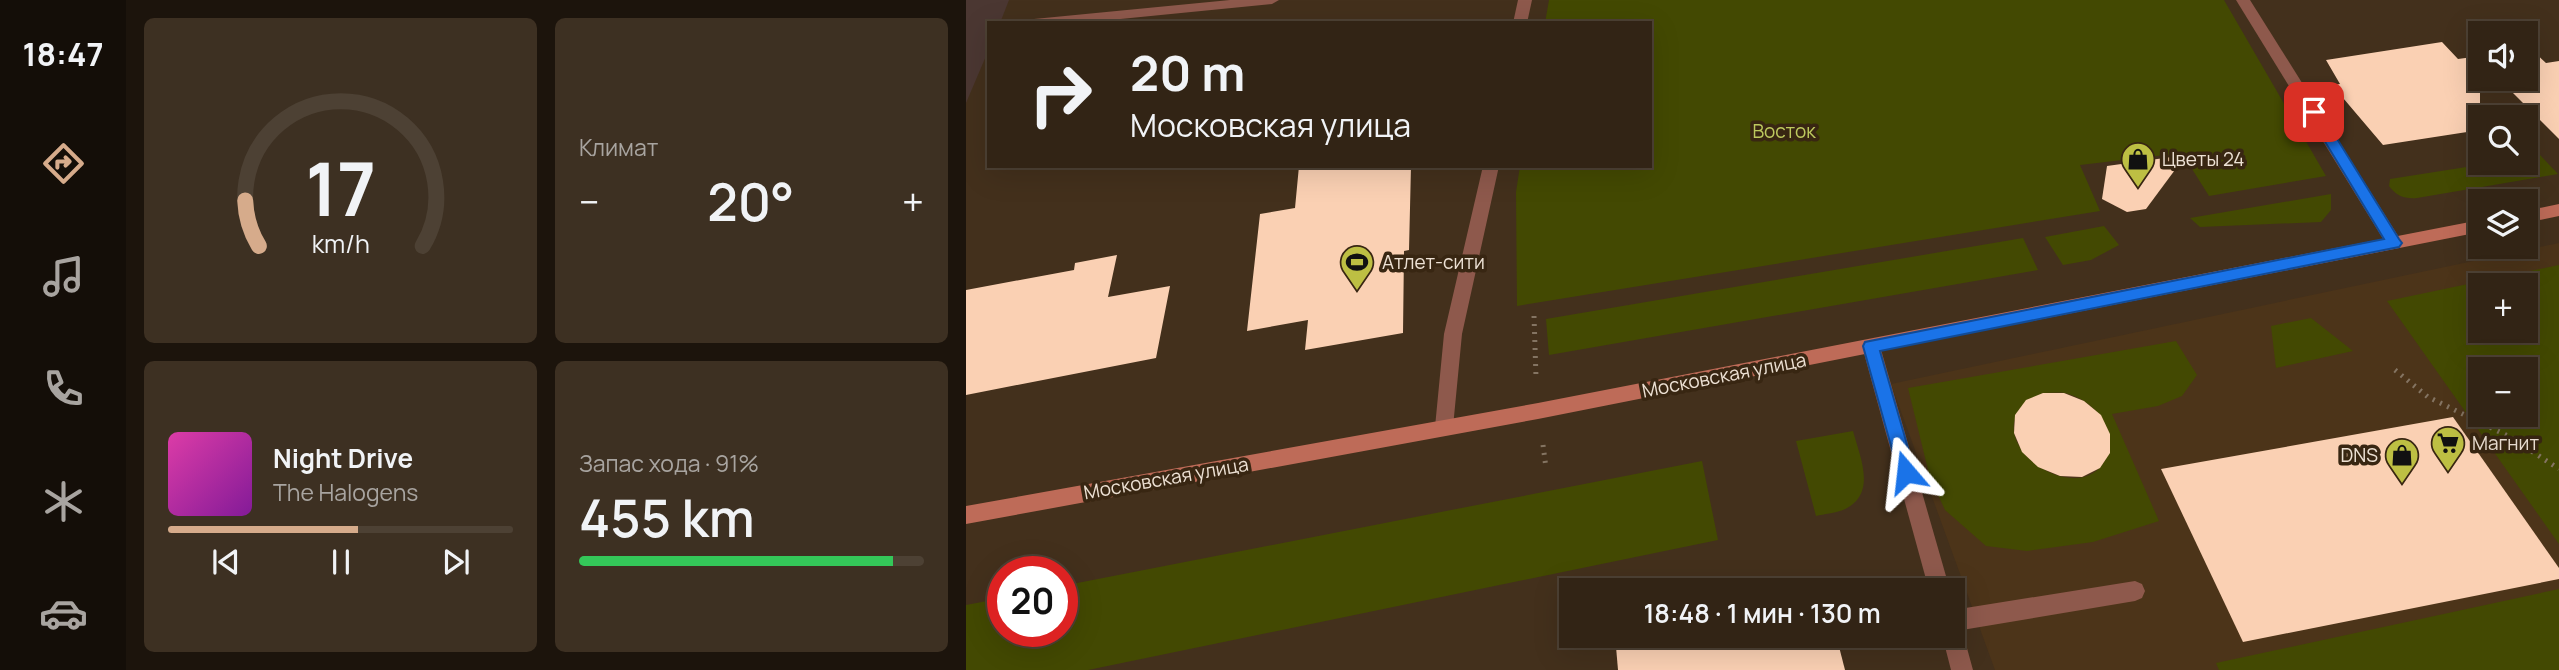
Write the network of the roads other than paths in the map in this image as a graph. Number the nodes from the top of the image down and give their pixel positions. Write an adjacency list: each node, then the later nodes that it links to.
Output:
1 (1272, 0): 4 (street)
2 (1525, 0): 5 (street)
3 (2244, 0): 10 (street)
4 (1055, 21)
5 (1520, 21)
6 (1491, 168): 12 (street)
7 (2559, 210): 8 (main road)
8 (2538, 214)
9 (2468, 228): 10 (main road, Московская улица)
10 (2394, 243): 11 (main road, Московская улица)
11 (1871, 346): 12 (main road, Московская улица); 14 (street)
12 (1444, 427): 13 (main road, Московская улица)
13 (966, 515)
14 (1937, 578)
15 (2135, 591): 16 (street)
16 (1965, 619)
17 (1956, 648): 18 (street)
18 (1962, 670)

